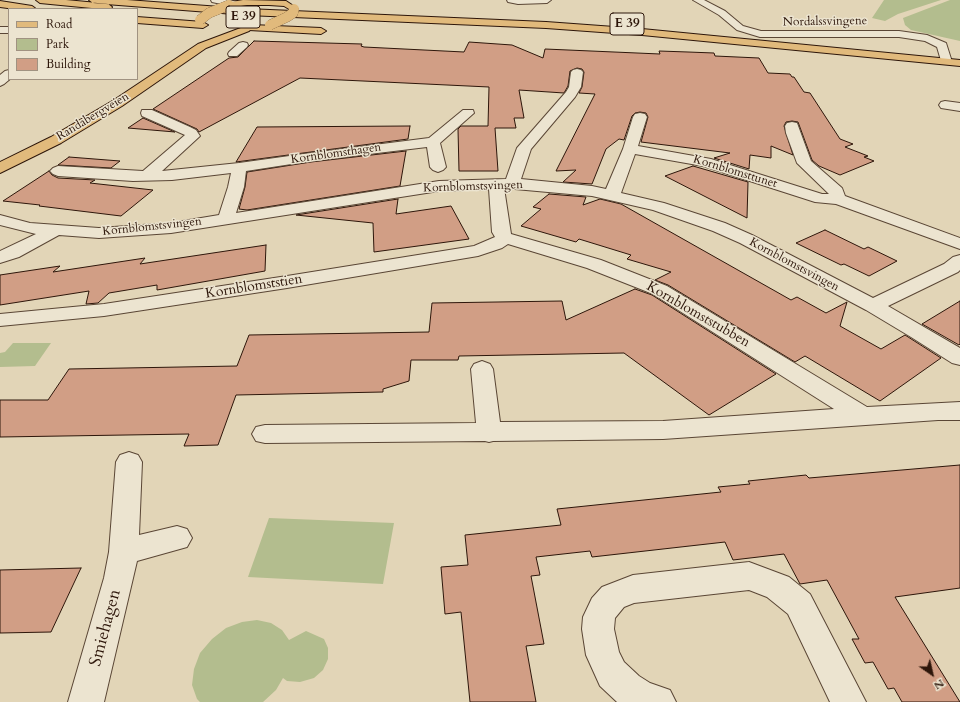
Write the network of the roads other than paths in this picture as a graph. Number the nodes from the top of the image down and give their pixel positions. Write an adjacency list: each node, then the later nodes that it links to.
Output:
1 (40, 0): 13 (main road)
2 (93, 0): 22 (main road, E 39)
3 (178, 0): 10 (main road, E 39)
4 (215, 0): 10 (street)
5 (511, 0): 6 (street)
6 (547, 0)
7 (686, 0): 8 (street, Nordalssvingene)
8 (700, 0): 26 (street, Nordalssvingene)
9 (280, 2): 10 (main road); 17 (main road, bridge); 22 (main road, E 39)
10 (238, 3): 16 (main road, bridge)
11 (0, 4): 12 (main road)
12 (26, 8)
13 (122, 8)
14 (138, 9): 25 (main road, E 39)
15 (138, 20): 16 (main road)
16 (208, 26): 17 (main road); 19 (main road)
17 (249, 29): 18 (main road, E 39); 44 (main road, Randabergveien)
18 (329, 31)
19 (194, 36)
20 (661, 44): 25 (main road, E 39)
21 (243, 45): 24 (street)
22 (793, 46): 26 (main road, E 39)
23 (176, 51): 31 (main road, Randabergveien)
24 (233, 54)
25 (833, 54): 28 (main road, E 39)
26 (946, 62): 27 (main road, E 39)
27 (960, 63)
28 (960, 68)
29 (577, 72): 48 (street)
30 (6, 73): 33 (street)
31 (138, 79)
32 (137, 80): 42 (main road, Randabergveien)
33 (0, 82)
34 (945, 105): 35 (street)
35 (960, 107)
36 (147, 113): 47 (street)
37 (468, 113): 40 (street)
38 (640, 117): 41 (street)
39 (792, 126): 50 (street)
40 (433, 142): 43 (street); 45 (street, Kornblomsthagen)
41 (630, 149): 49 (street); 50 (street, Kornblomsttunet)
42 (0, 162)
43 (438, 167)
44 (0, 168)
45 (239, 168): 47 (street, Kornblomsthagen); 51 (street)
46 (58, 171): 47 (street, Kornblomsthagen)
47 (147, 176)
48 (504, 183): 49 (street, Kornblomstsvingen); 51 (street, Kornblomstsvingen); 54 (street)
49 (612, 195): 58 (street, Kornblomstsvingen)
50 (838, 199): 55 (street, Kornblomsttunet)
51 (226, 219): 53 (street, Kornblomstsvingen)
52 (0, 220): 53 (street, Kornblomstsvingen)
53 (57, 230): 56 (street)
54 (505, 238): 59 (street, Kornblomststien); 63 (street, Kornblomststubben)
55 (960, 244)
56 (0, 257)
57 (957, 267): 58 (street)
58 (873, 306): 60 (street, Kornblomstsvingen)
59 (0, 320)
60 (960, 358)
61 (482, 369): 64 (street)
62 (960, 411): 63 (street)
63 (863, 416): 64 (street)
64 (489, 433): 65 (street)
65 (265, 434)
66 (129, 462): 68 (street, Smiehagen)
67 (177, 538): 68 (street)
68 (124, 552): 69 (street, Smiehagen)
69 (86, 702)
70 (658, 702): 71 (street)
71 (848, 702)

